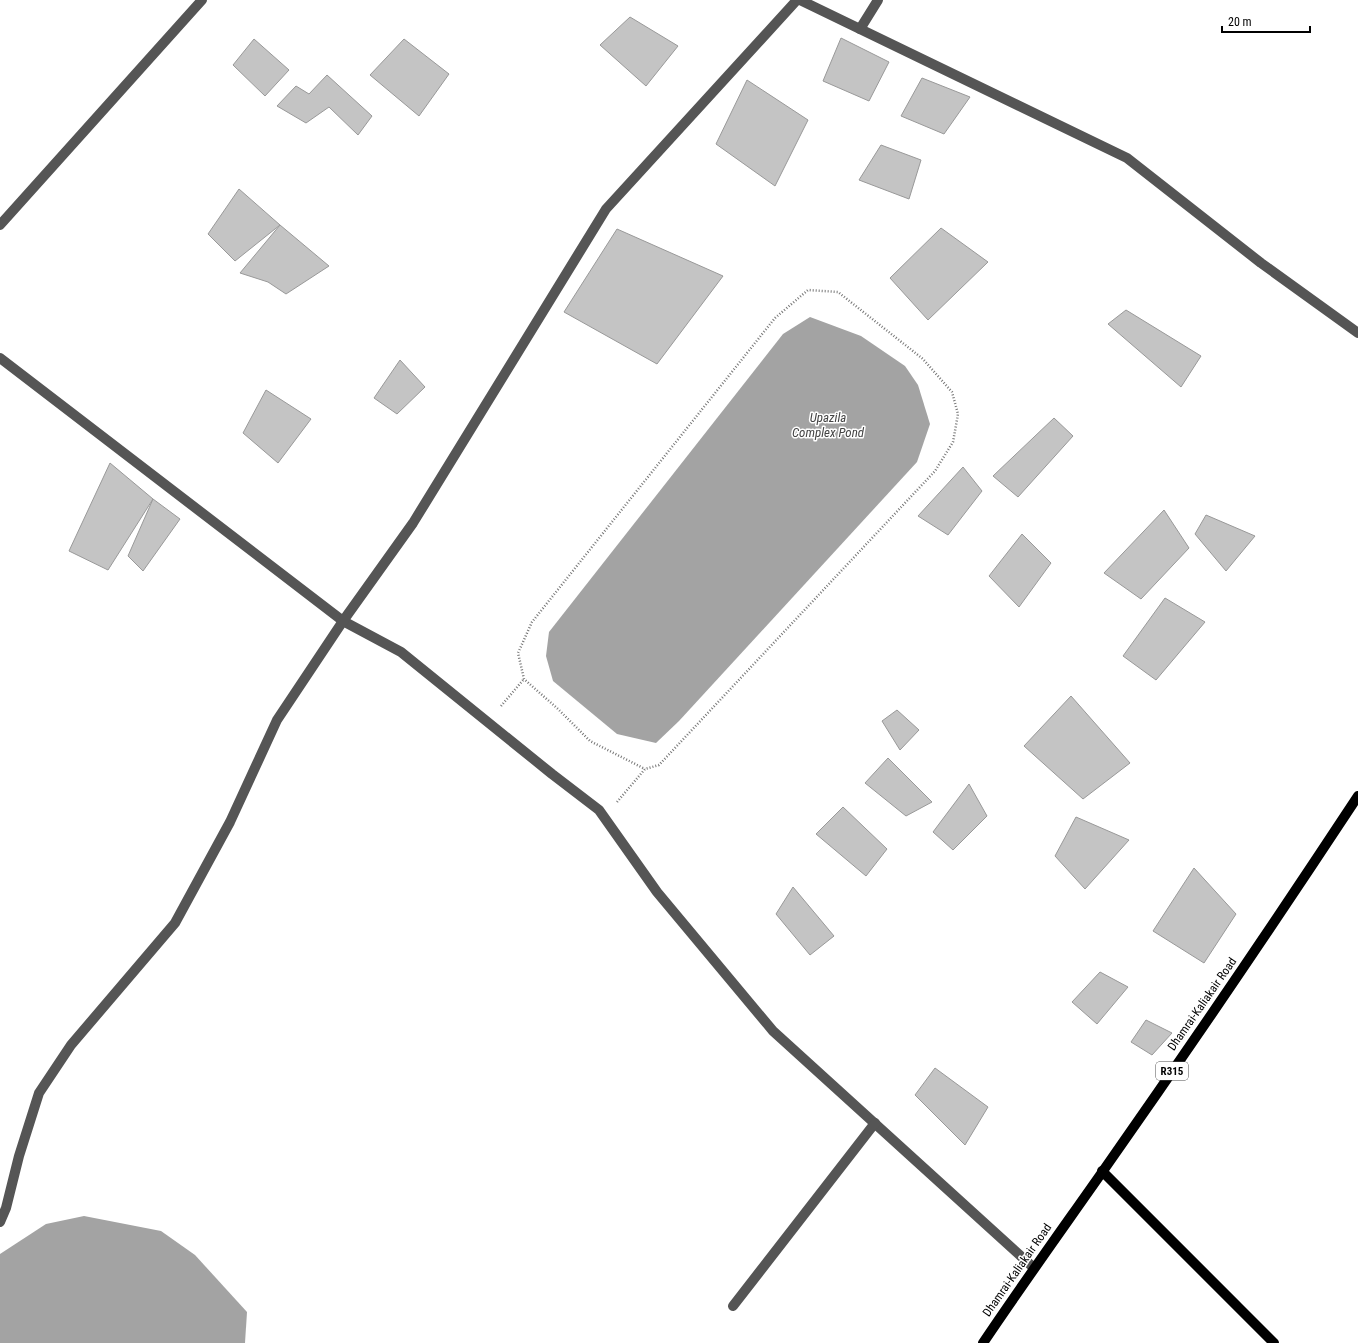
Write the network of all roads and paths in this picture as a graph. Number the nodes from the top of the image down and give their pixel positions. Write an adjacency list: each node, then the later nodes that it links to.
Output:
1 (202, 0): 5 (street)
2 (798, 0): 4 (street); 8 (street)
3 (878, 0): 4 (street)
4 (860, 29): 6 (street)
5 (0, 225)
6 (1358, 333)
7 (0, 358): 8 (street)
8 (343, 622): 10 (street); 16 (street)
9 (524, 679): 10 (path); 11 (path); 11 (path)
10 (487, 721): 13 (street)
11 (645, 769): 13 (path)
12 (1358, 796): 15 (main road, Dhamrai-Kaliakair Road / R315)
13 (604, 818): 14 (street)
14 (875, 1123): 17 (street); 18 (street)
15 (1102, 1172): 17 (main road, Dhamrai-Kaliakair Road / R315); 20 (main road)
16 (0, 1222)
17 (1034, 1268): 19 (main road, Dhamrai-Kaliakair Road / R315)
18 (733, 1306)
19 (983, 1343)
20 (1274, 1343)

